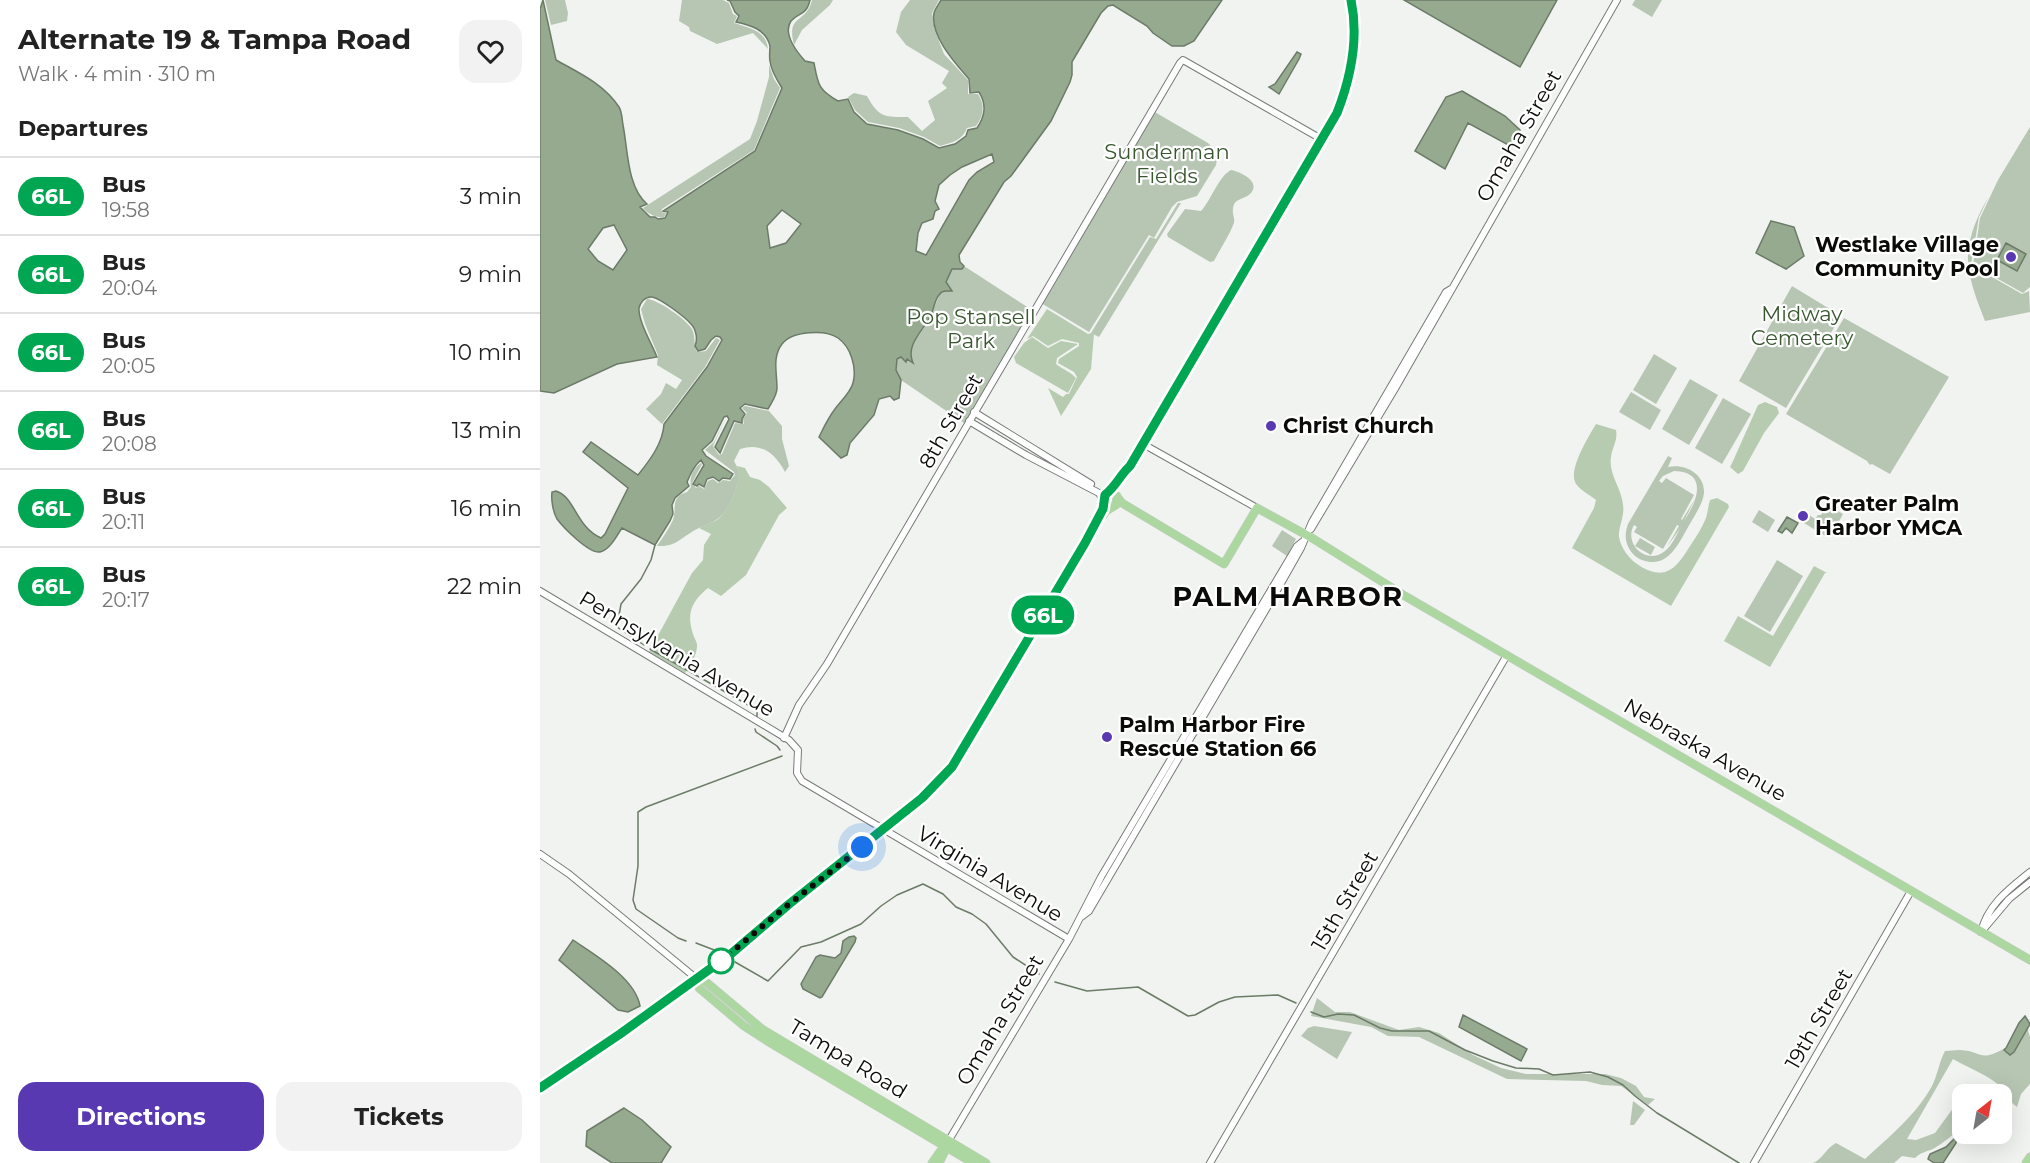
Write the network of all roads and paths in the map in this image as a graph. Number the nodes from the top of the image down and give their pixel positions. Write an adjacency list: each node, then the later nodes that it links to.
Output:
1 (1351, 0): 3 (main road)
2 (1617, 0): 12 (street, Omaha Street)
3 (1323, 140): 4 (street, 8th Street); 6 (main road)
4 (974, 412): 5 (street, 8th Street); 8 (street)
5 (969, 421): 8 (street); 15 (street, 8th Street)
6 (1143, 444): 7 (main road); 10 (street, Nebraska Avenue)
7 (1130, 466): 8 (main road); 9 (main road)
8 (1106, 497): 9 (main road); 9 (main road); 11 (main road)
9 (1116, 502): 10 (main road); 11 (main road)
10 (1257, 508): 12 (main road, Nebraska Avenue)
11 (1093, 530): 17 (main road)
12 (1306, 537): 14 (main road, Nebraska Avenue); 25 (street, Omaha Street)
13 (540, 591): 15 (street, Pennsylvania Avenue)
14 (1507, 655): 21 (main road, Nebraska Avenue); 35 (street, 15th Street)
15 (784, 738): 16 (street, Pennsylvania Avenue)
16 (796, 747): 17 (street, Virginia Avenue)
17 (883, 830): 25 (street, Virginia Avenue); 27 (main road)
18 (540, 854): 27 (street, Tampa Road)
19 (2030, 872): 22 (street)
20 (2030, 882): 23 (street)
21 (1911, 891): 24 (main road, Nebraska Avenue); 36 (street, 19th Street)
22 (1995, 903): 23 (street); 24 (street)
23 (2001, 908): 24 (street)
24 (1981, 932): 26 (main road, Nebraska Avenue)
25 (1069, 939): 29 (street, Omaha Street)
26 (2030, 960)
27 (697, 979): 28 (main road); 29 (main road, Tampa Road)
28 (540, 1088)
29 (947, 1144): 31 (main road, Omaha Street); 32 (main road, Omaha Street); 33 (main road, Tampa Road); 34 (main road, Tampa Road)
30 (2030, 1157): 37 (main road)
31 (932, 1163)
32 (939, 1163)
33 (973, 1163)
34 (986, 1163)
35 (1210, 1163)
36 (1754, 1163)
37 (2026, 1163)

